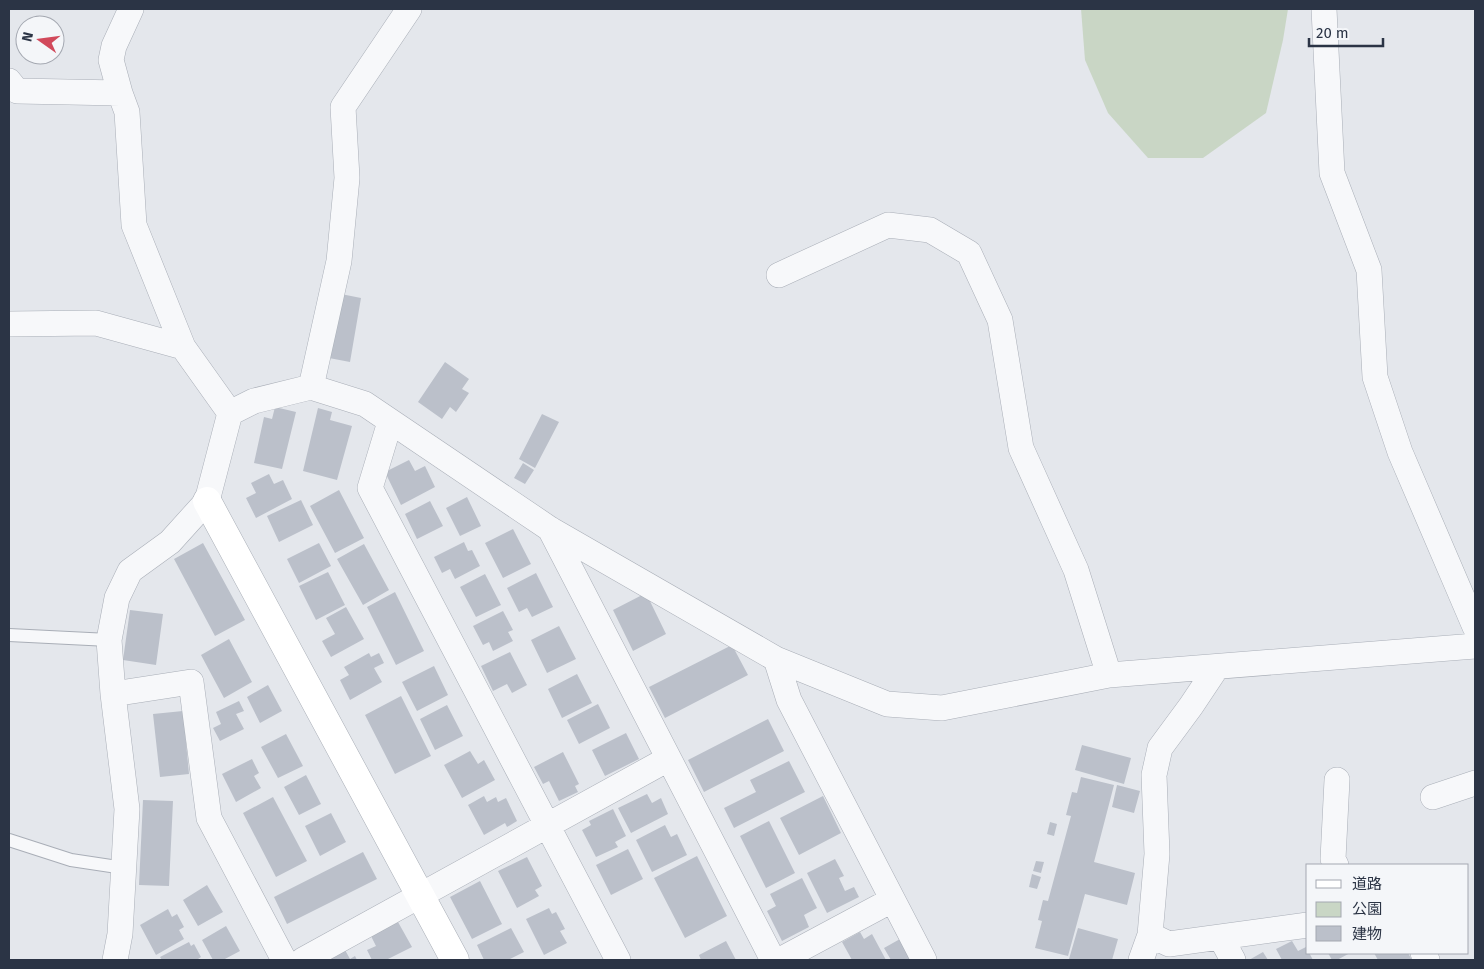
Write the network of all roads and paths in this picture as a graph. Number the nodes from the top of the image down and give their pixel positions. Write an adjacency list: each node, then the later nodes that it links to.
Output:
1 (131, 9): 5 (street)
2 (409, 9): 9 (street)
3 (1324, 9): 14 (street)
4 (9, 81): 5 (street)
5 (120, 93): 8 (street)
6 (779, 275): 20 (street)
7 (9, 324): 8 (street)
8 (183, 347): 10 (street)
9 (311, 387): 10 (street); 11 (street)
10 (230, 413): 12 (street)
11 (390, 422): 13 (street); 26 (street)
12 (207, 502): 16 (street); 30 (street)
13 (550, 529): 18 (street); 22 (street)
14 (1475, 627)
15 (9, 635): 16 (lane)
16 (109, 640): 21 (street)
17 (1475, 646): 19 (street)
18 (776, 659): 20 (street); 31 (street)
19 (1217, 667): 20 (street); 34 (street)
20 (1109, 674)
21 (113, 694): 29 (street); 38 (street)
22 (668, 758): 26 (street); 42 (street)
23 (1337, 780): 28 (street)
24 (1475, 783): 25 (street)
25 (1433, 797)
26 (547, 826): 30 (street); 41 (street)
27 (9, 840): 29 (lane)
28 (1335, 864)
29 (124, 868): 33 (street)
30 (421, 895): 39 (street); 40 (street)
31 (892, 900): 43 (street); 44 (street)
32 (1306, 925): 35 (street)
33 (120, 934): 36 (street); 37 (street)
34 (1150, 935): 35 (street); 45 (street)
35 (1221, 938): 46 (street)
36 (115, 960)
37 (134, 960)
38 (284, 960)
39 (303, 960)
40 (455, 960)
41 (618, 960)
42 (773, 960)
43 (780, 960)
44 (924, 960)
45 (1141, 960)
46 (1233, 960)

